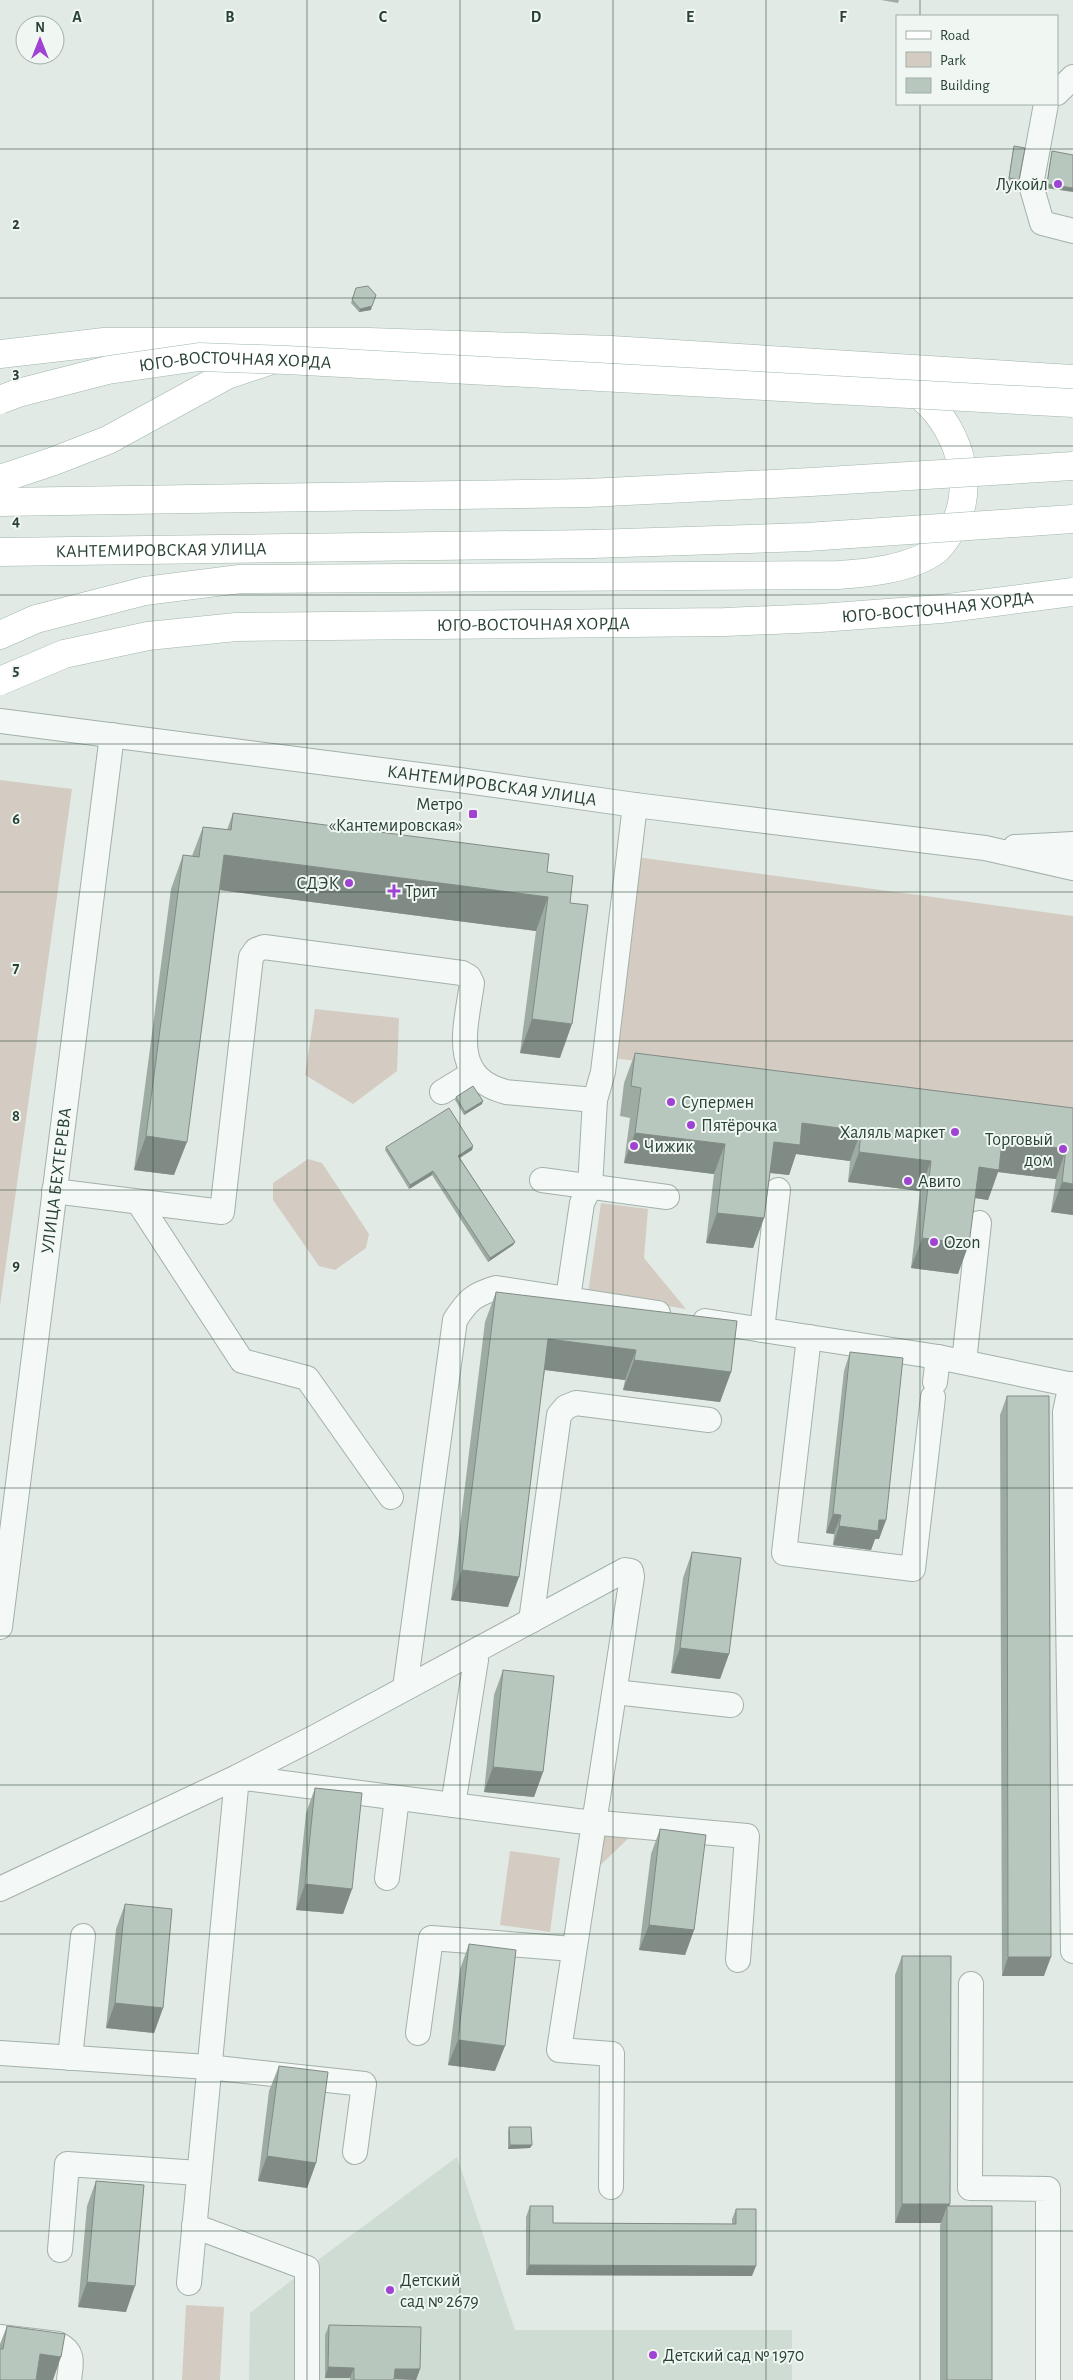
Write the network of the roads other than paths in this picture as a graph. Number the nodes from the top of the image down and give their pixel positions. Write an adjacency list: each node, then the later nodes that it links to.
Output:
1 (1073, 77): 2 (street)
2 (1058, 92)
3 (1046, 105): 4 (street)
4 (1073, 232)
5 (369, 342): 6 (main road); 7 (main road); 12 (main road)
6 (0, 354)
7 (843, 365): 8 (main road); 17 (main road)
8 (1073, 379)
9 (0, 400): 10 (main road, ЮГО-ВОСТОЧНАЯ ХОРДА, bridge)
10 (1073, 403)
11 (1073, 466): 13 (main road, bridge)
12 (0, 479)
13 (0, 502)
14 (1073, 520): 15 (main road, КАНТЕМИРОВСКАЯ УЛИЦА, bridge)
15 (0, 552)
16 (1073, 592): 18 (main road, ЮГО-ВОСТОЧНАЯ ХОРДА, bridge)
17 (0, 635)
18 (0, 681)
19 (0, 721): 20 (street, КАНТЕМИРОВСКАЯ УЛИЦА)
20 (112, 735): 21 (street, КАНТЕМИРОВСКАЯ УЛИЦА); 31 (street, УЛИЦА БЕХТЕРЕВА)
21 (635, 805): 23 (street, КАНТЕМИРОВСКАЯ УЛИЦА); 27 (street)
22 (1073, 844): 23 (street, КАНТЕМИРОВСКАЯ УЛИЦА)
23 (986, 848): 24 (street, КАНТЕМИРОВСКАЯ УЛИЦА)
24 (1073, 868)
25 (473, 1073): 26 (street); 27 (street); 33 (street)
26 (442, 1092)
27 (595, 1100): 29 (street)
28 (542, 1180): 29 (street)
29 (590, 1187): 32 (street); 35 (street)
30 (778, 1190): 36 (street)
31 (54, 1191): 33 (street); 44 (street, УЛИЦА БЕХТЕРЕВА)
32 (667, 1197)
33 (139, 1202): 42 (street)
34 (979, 1223): 39 (street)
35 (568, 1298): 36 (street); 46 (street)
36 (762, 1330): 37 (street)
37 (809, 1337): 38 (street); 38 (street)
38 (938, 1357): 39 (street)
39 (964, 1362): 40 (street)
40 (1072, 1385): 57 (street)
41 (709, 1420): 43 (street)
42 (391, 1497)
43 (531, 1621): 45 (street); 47 (street)
44 (0, 1627)
45 (471, 1654): 46 (street); 51 (street)
46 (404, 1688): 49 (street)
47 (615, 1692): 48 (street); 52 (street)
48 (730, 1705)
49 (237, 1777): 50 (street); 54 (street); 63 (street)
50 (397, 1798): 51 (street); 53 (street)
51 (453, 1805): 52 (street)
52 (594, 1823): 56 (street); 58 (street)
53 (387, 1878)
54 (0, 1890)
55 (83, 1936): 62 (street)
56 (573, 1949): 60 (street); 66 (street)
57 (1073, 1950)
58 (738, 1960)
59 (971, 1984): 73 (street)
60 (418, 2033)
61 (0, 2053): 62 (street)
62 (70, 2058): 63 (street)
63 (208, 2068): 64 (street); 65 (street)
64 (355, 2152)
65 (198, 2173): 67 (street); 68 (street)
66 (611, 2188)
67 (194, 2226): 69 (street); 72 (street)
68 (60, 2250)
69 (189, 2283)
70 (0, 2337): 71 (street)
71 (69, 2380)
72 (307, 2380)
73 (1048, 2380)

